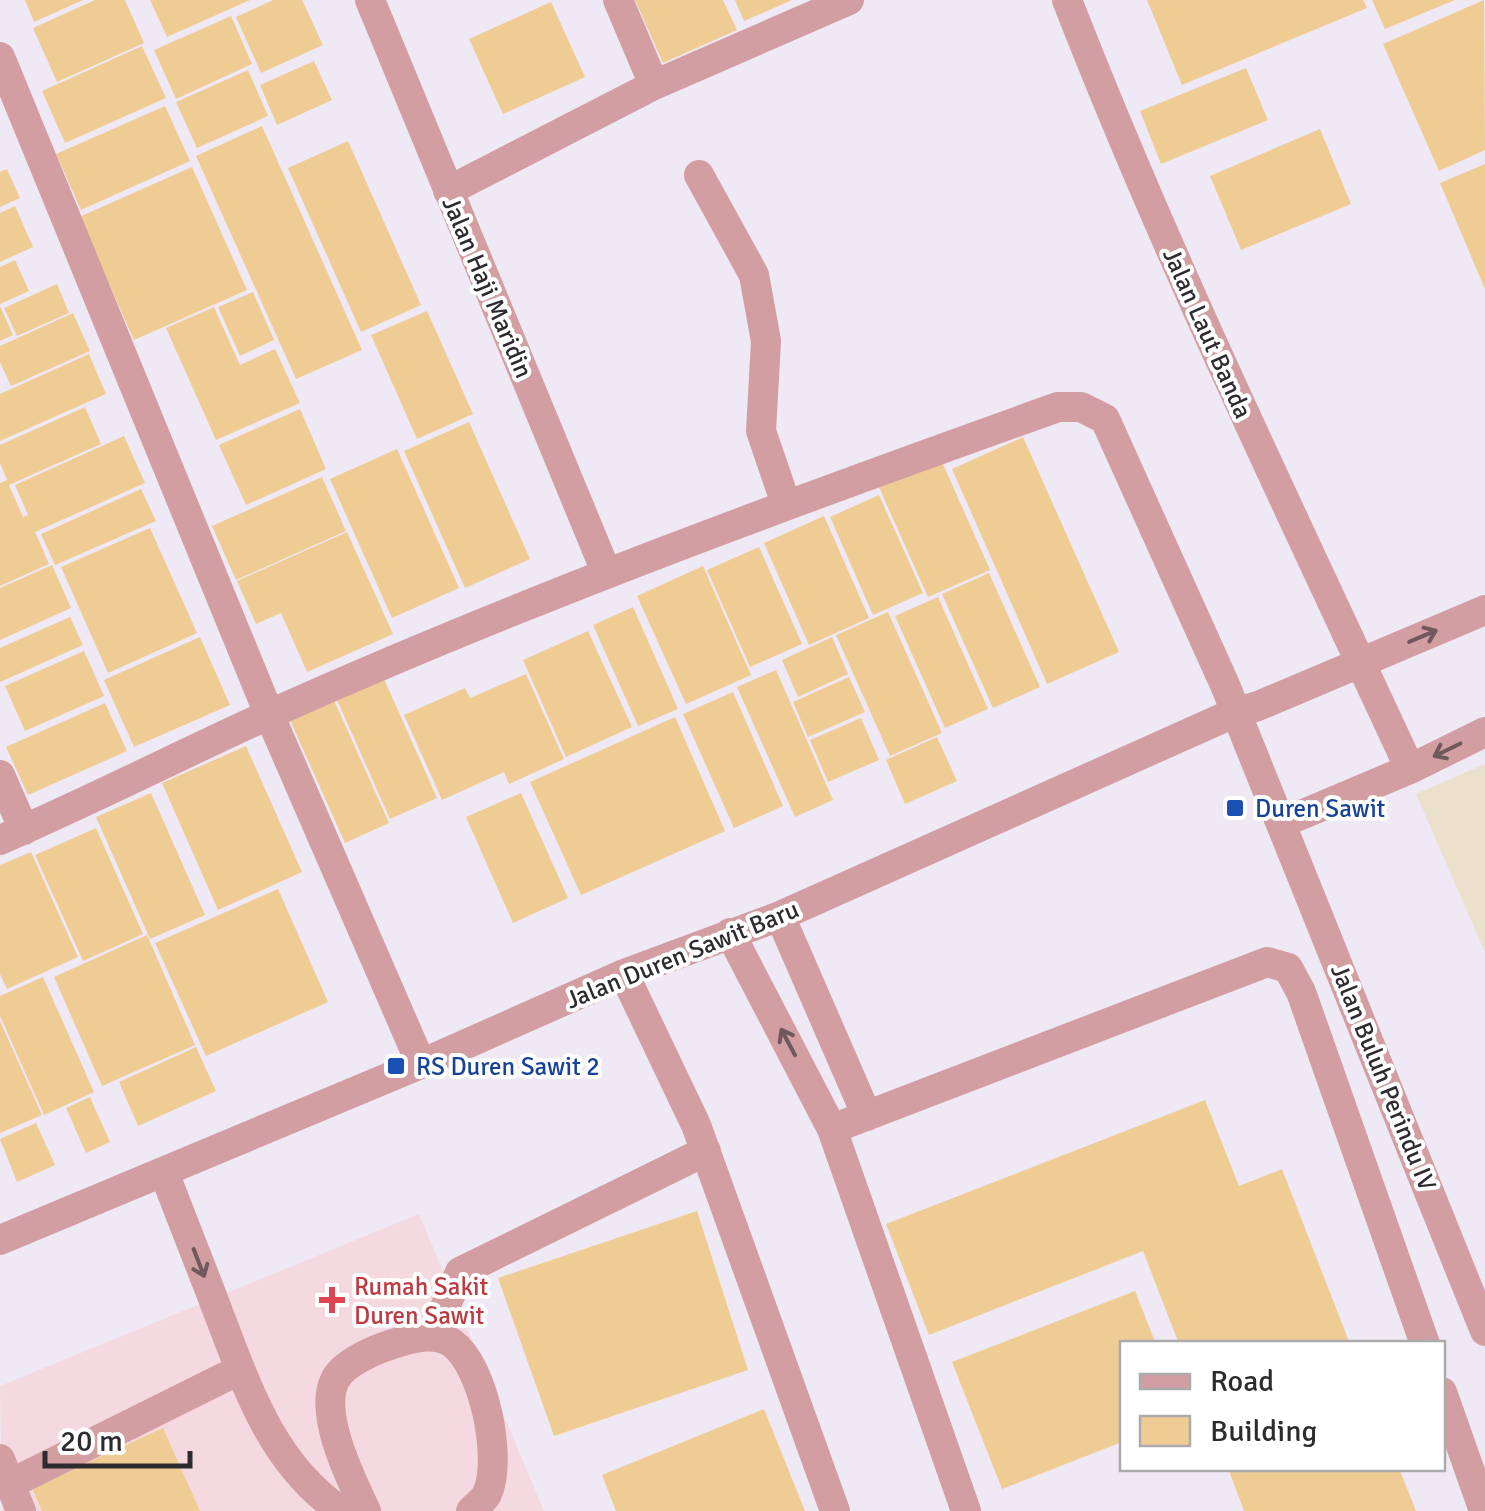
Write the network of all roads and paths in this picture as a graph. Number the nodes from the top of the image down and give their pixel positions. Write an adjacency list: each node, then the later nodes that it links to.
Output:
1 (370, 0): 8 (street, Jalan Haji Maridin)
2 (618, 0): 6 (street)
3 (849, 0): 6 (street)
4 (1067, 0): 12 (street, Jalan Laut Banda)
5 (0, 57): 14 (street)
6 (654, 85): 8 (street)
7 (699, 175): 9 (street)
8 (448, 192): 10 (street, Jalan Haji Maridin)
9 (786, 504): 10 (street, Jalan Buluh Perindu IV); 13 (street, Jalan Buluh Perindu IV)
10 (606, 574): 14 (street, Jalan Buluh Perindu IV)
11 (1485, 610): 12 (street, Jalan Duren Sawit Baru, one-way to 11)
12 (1350, 667): 13 (street, Jalan Duren Sawit Baru); 16 (street, Jalan Laut Banda)
13 (1246, 710): 18 (street, Jalan Buluh Perindu IV); 20 (street, Jalan Duren Sawit Baru)
14 (269, 714): 19 (street, Jalan Buluh Perindu IV); 23 (street)
15 (1485, 732): 16 (street, one-way to 16)
16 (1399, 773): 18 (street)
17 (0, 775): 19 (street)
18 (1282, 823): 29 (street, Jalan Buluh Perindu IV)
19 (12, 835)
20 (780, 916): 21 (street, Jalan Duren Sawit Baru); 24 (street)
21 (730, 933): 22 (street, Jalan Duren Sawit Baru); 25 (street, one-way to 21)
22 (624, 974): 23 (street, Jalan Duren Sawit Baru); 26 (street)
23 (421, 1064): 27 (street, Jalan Duren Sawit Baru)
24 (867, 1116): 25 (street); 31 (street)
25 (832, 1128): 39 (street)
26 (706, 1151): 30 (street); 38 (street)
27 (164, 1172): 28 (street, Jalan Duren Sawit Baru); 32 (street, one-way to 32)
28 (0, 1240)
29 (1485, 1332)
30 (433, 1336): 35 (street); 37 (street)
31 (1424, 1341)
32 (239, 1370): 34 (street); 36 (street)
33 (1445, 1400): 40 (street)
34 (10, 1485)
35 (484, 1506)
36 (341, 1511)
37 (366, 1511)
38 (835, 1511)
39 (966, 1511)
40 (1484, 1511)

